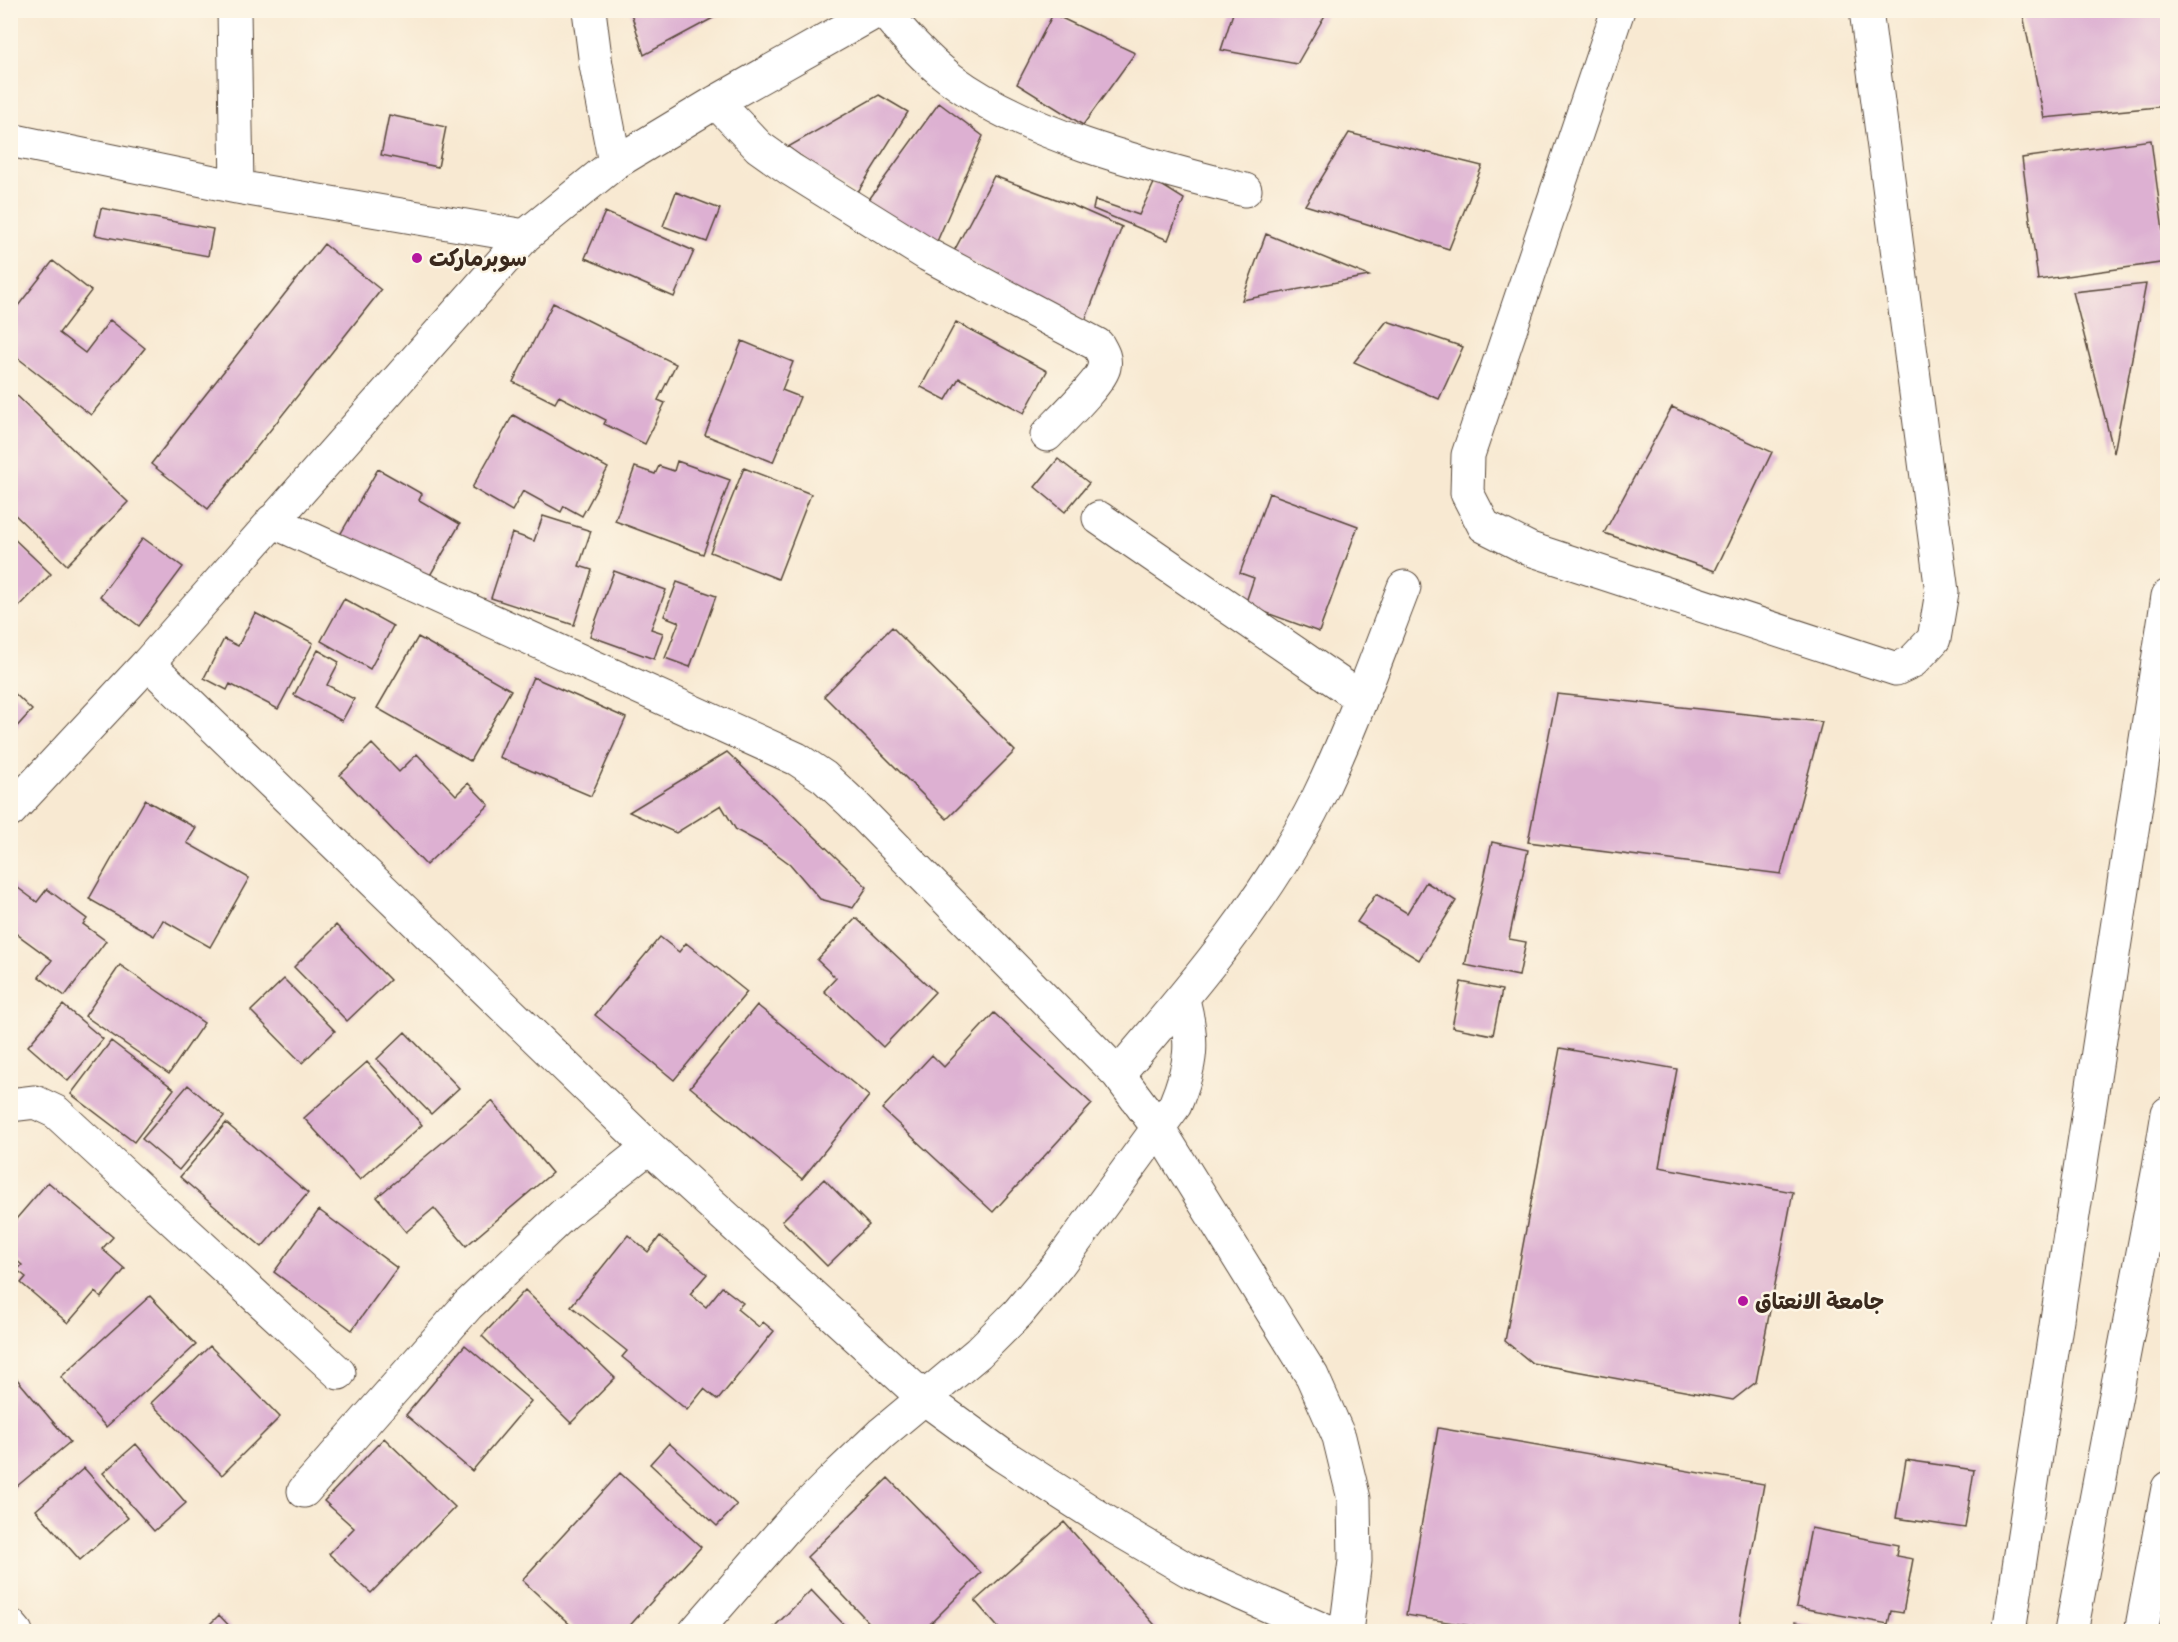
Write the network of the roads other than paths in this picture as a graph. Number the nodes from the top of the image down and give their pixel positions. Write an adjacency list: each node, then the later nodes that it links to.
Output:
1 (234, 10): 9 (main road)
2 (589, 10): 8 (main road)
3 (881, 10): 6 (main road); 10 (main road)
4 (1618, 10): 5 (main road)
5 (1866, 10)
6 (717, 102): 8 (main road); 12 (main road)
7 (10, 140): 9 (main road)
8 (615, 163): 11 (main road)
9 (237, 187): 11 (main road)
10 (1245, 190)
11 (525, 236): 14 (main road)
12 (1047, 435)
13 (1099, 518): 18 (main road)
14 (272, 521): 17 (main road); 21 (main road)
15 (1404, 587): 18 (main road)
16 (2168, 596): 35 (main road)
17 (148, 663): 19 (main road); 25 (main road)
18 (1361, 698): 20 (main road)
19 (10, 811)
20 (1183, 999): 21 (main road); 24 (main road)
21 (1118, 1074): 24 (main road)
22 (10, 1105): 26 (main road)
23 (2168, 1113): 36 (main road)
24 (1159, 1129): 27 (main road); 34 (main road)
25 (649, 1148): 27 (main road); 29 (main road)
26 (339, 1373)
27 (924, 1398): 32 (main road); 33 (main road)
28 (2168, 1488): 37 (main road)
29 (304, 1491)
30 (10, 1625): 31 (main road)
31 (16, 1632)
32 (695, 1632)
33 (1328, 1632)
34 (1346, 1632)
35 (2009, 1632)
36 (2071, 1632)
37 (2141, 1632)

